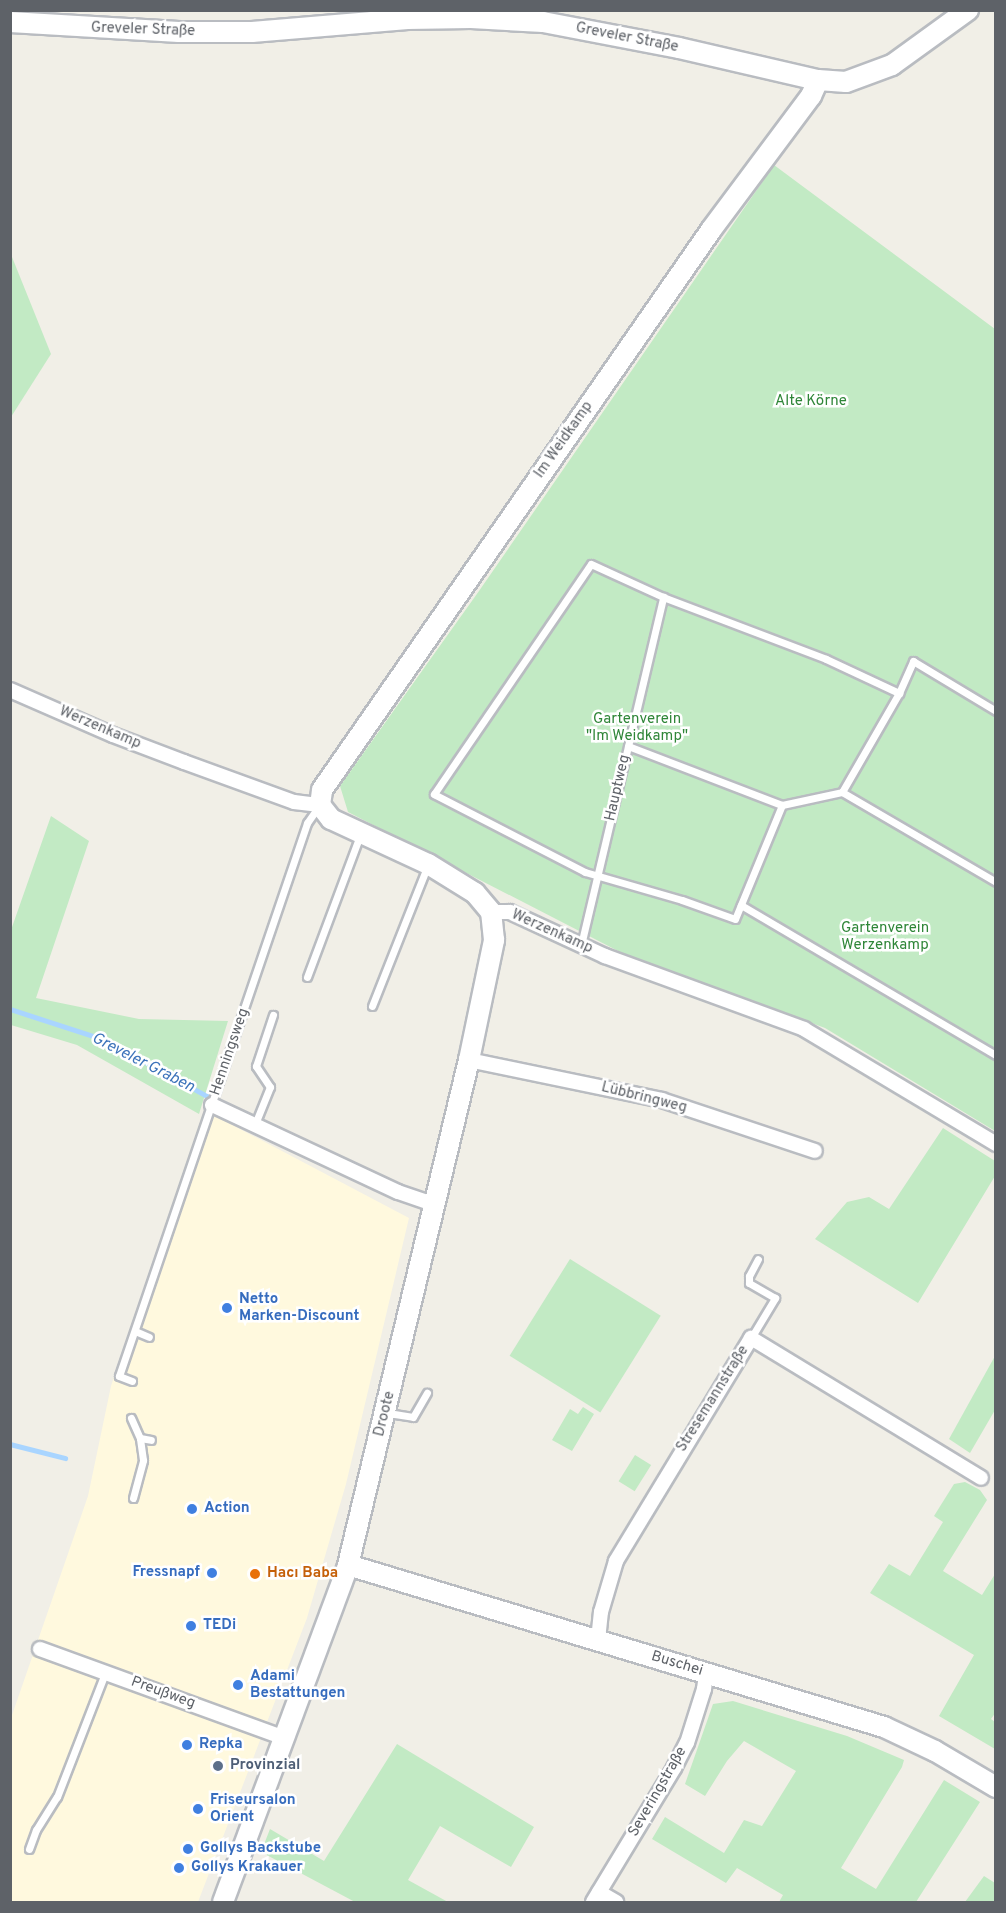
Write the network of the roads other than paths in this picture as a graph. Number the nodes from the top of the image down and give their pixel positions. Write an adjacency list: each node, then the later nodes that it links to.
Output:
1 (968, 10): 3 (street, Greveler Straße)
2 (10, 22): 3 (street, Greveler Straße)
3 (818, 80): 11 (street, Im Weidkamp)
4 (663, 597): 6 (lane); 8 (lane, Hauptweg); 14 (lane)
5 (10, 690): 11 (street, Werzenkamp)
6 (898, 693): 7 (lane); 9 (lane)
7 (996, 711)
8 (628, 746): 10 (lane); 14 (lane, Hauptweg)
9 (842, 792): 10 (lane); 15 (lane)
10 (782, 805): 16 (lane)
11 (320, 806): 12 (street, Werzenkamp); 24 (lane, Henningsweg)
12 (361, 833): 13 (street, Werzenkamp); 19 (lane)
13 (428, 864): 17 (street, Werzenkamp); 20 (lane)
14 (597, 875): 16 (lane); 18 (lane, Hauptweg)
15 (996, 882)
16 (741, 905): 22 (lane)
17 (491, 912): 18 (street, Werzenkamp); 23 (street, Droote)
18 (580, 945): 26 (street, Werzenkamp)
19 (307, 978)
20 (372, 1006)
21 (273, 1014): 25 (lane)
22 (996, 1055)
23 (469, 1060): 27 (street, Lübbringweg); 28 (street, Droote)
24 (212, 1105): 25 (street, Henningsweg); 30 (lane)
25 (255, 1125): 28 (street, Henningsweg)
26 (996, 1144)
27 (815, 1151)
28 (435, 1205): 35 (street, Droote)
29 (758, 1259): 32 (lane)
30 (135, 1331): 31 (lane); 33 (lane)
31 (149, 1337)
32 (751, 1338): 39 (street, Stresemannstraße); 42 (street, Stresemannstraße)
33 (132, 1381)
34 (428, 1393): 35 (lane)
35 (385, 1412): 41 (street, Droote)
36 (131, 1418): 37 (lane)
37 (140, 1438): 38 (lane); 40 (lane)
38 (151, 1440)
39 (981, 1478)
40 (133, 1498)
41 (348, 1565): 42 (street, Buschei); 46 (street, Droote)
42 (598, 1640): 45 (street, Buschei)
43 (40, 1649): 44 (street, Preußweg)
44 (105, 1673): 46 (street, Preußweg); 48 (lane)
45 (706, 1674): 47 (street, Buschei); 49 (street, Severingstraße)
46 (285, 1738): 50 (street, Droote)
47 (996, 1788)
48 (29, 1849)
49 (596, 1897): 51 (street)
50 (223, 1902)
51 (616, 1902)

